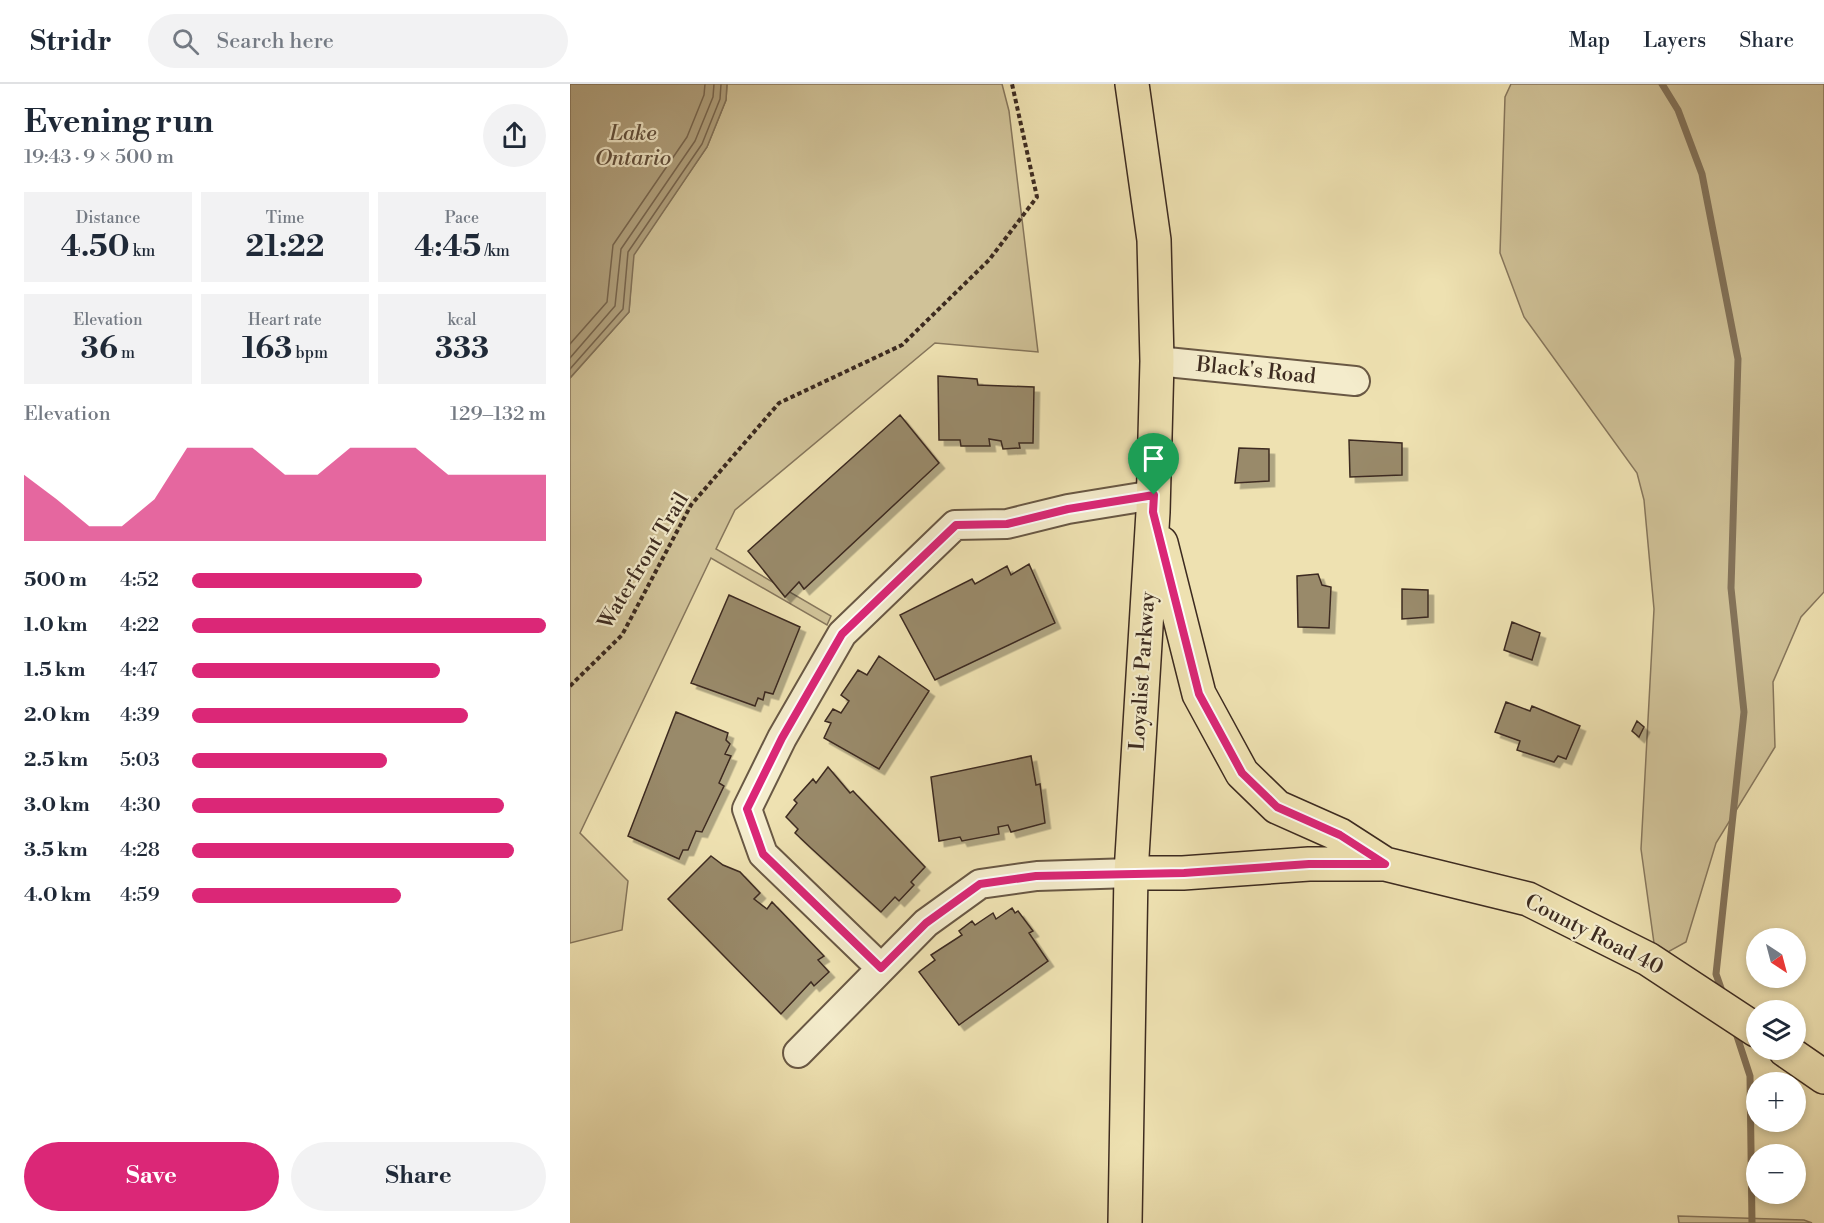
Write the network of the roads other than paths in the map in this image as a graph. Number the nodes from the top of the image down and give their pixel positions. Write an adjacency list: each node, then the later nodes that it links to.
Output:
1 (1132, 84): 2 (main road, Loyalist Parkway)
2 (1157, 362): 3 (street, Black's Road); 4 (main road, Loyalist Parkway)
3 (1355, 381)
4 (1153, 504): 5 (main road); 6 (main road, Loyalist Parkway); 7 (street)
5 (1385, 864): 6 (main road, County Road 40); 8 (main road, County Road 40)
6 (1131, 873): 7 (street); 12 (main road, Loyalist Parkway)
7 (881, 968): 9 (street)
8 (1746, 1023)
9 (798, 1053)
10 (1799, 1060): 11 (main road)
11 (1824, 1077)
12 (1125, 1223)

